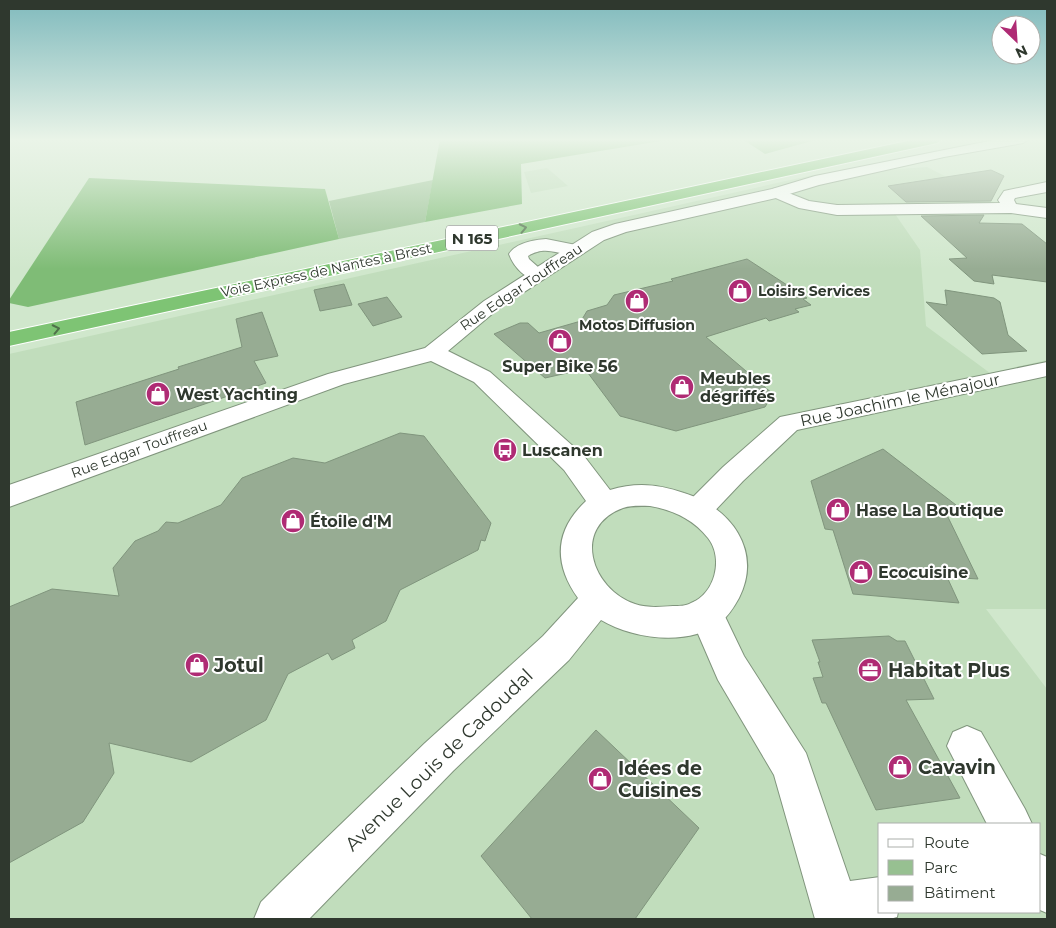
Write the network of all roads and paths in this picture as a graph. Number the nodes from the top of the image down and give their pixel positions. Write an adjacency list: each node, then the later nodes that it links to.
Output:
1 (675, 182): 11 (highway, Voie Express de Nantes à Brest / N 165)
2 (735, 182): 12 (highway, Voie Express de Nantes à Brest / N 165, one-way to 2)
3 (814, 182): 5 (street, Rue Edgar Touffreau)
4 (1047, 187): 6 (street)
5 (776, 193): 6 (street); 9 (street, Rue Edgar Touffreau)
6 (1011, 208): 7 (street)
7 (1041, 213): 8 (street)
8 (1047, 226)
9 (575, 250): 10 (street, Rue Edgar Touffreau); 10 (street)
10 (537, 275): 13 (street, Rue Edgar Touffreau)
11 (9, 322)
12 (9, 339)
13 (433, 353): 15 (street, Rue Edgar Touffreau); 16 (street)
14 (1047, 369): 17 (street, Rue Joachim le Ménajour)
15 (9, 496)
16 (604, 504): 17 (street); 18 (street)
17 (698, 511): 19 (street)
18 (599, 598): 19 (street); 26 (street, Avenue Louis de Cadoudal)
19 (706, 614): 25 (street)
20 (966, 746): 21 (street)
21 (1009, 823)
22 (1041, 879): 23 (street)
23 (1047, 890)
24 (878, 901): 25 (street)
25 (837, 913)
26 (278, 919)

